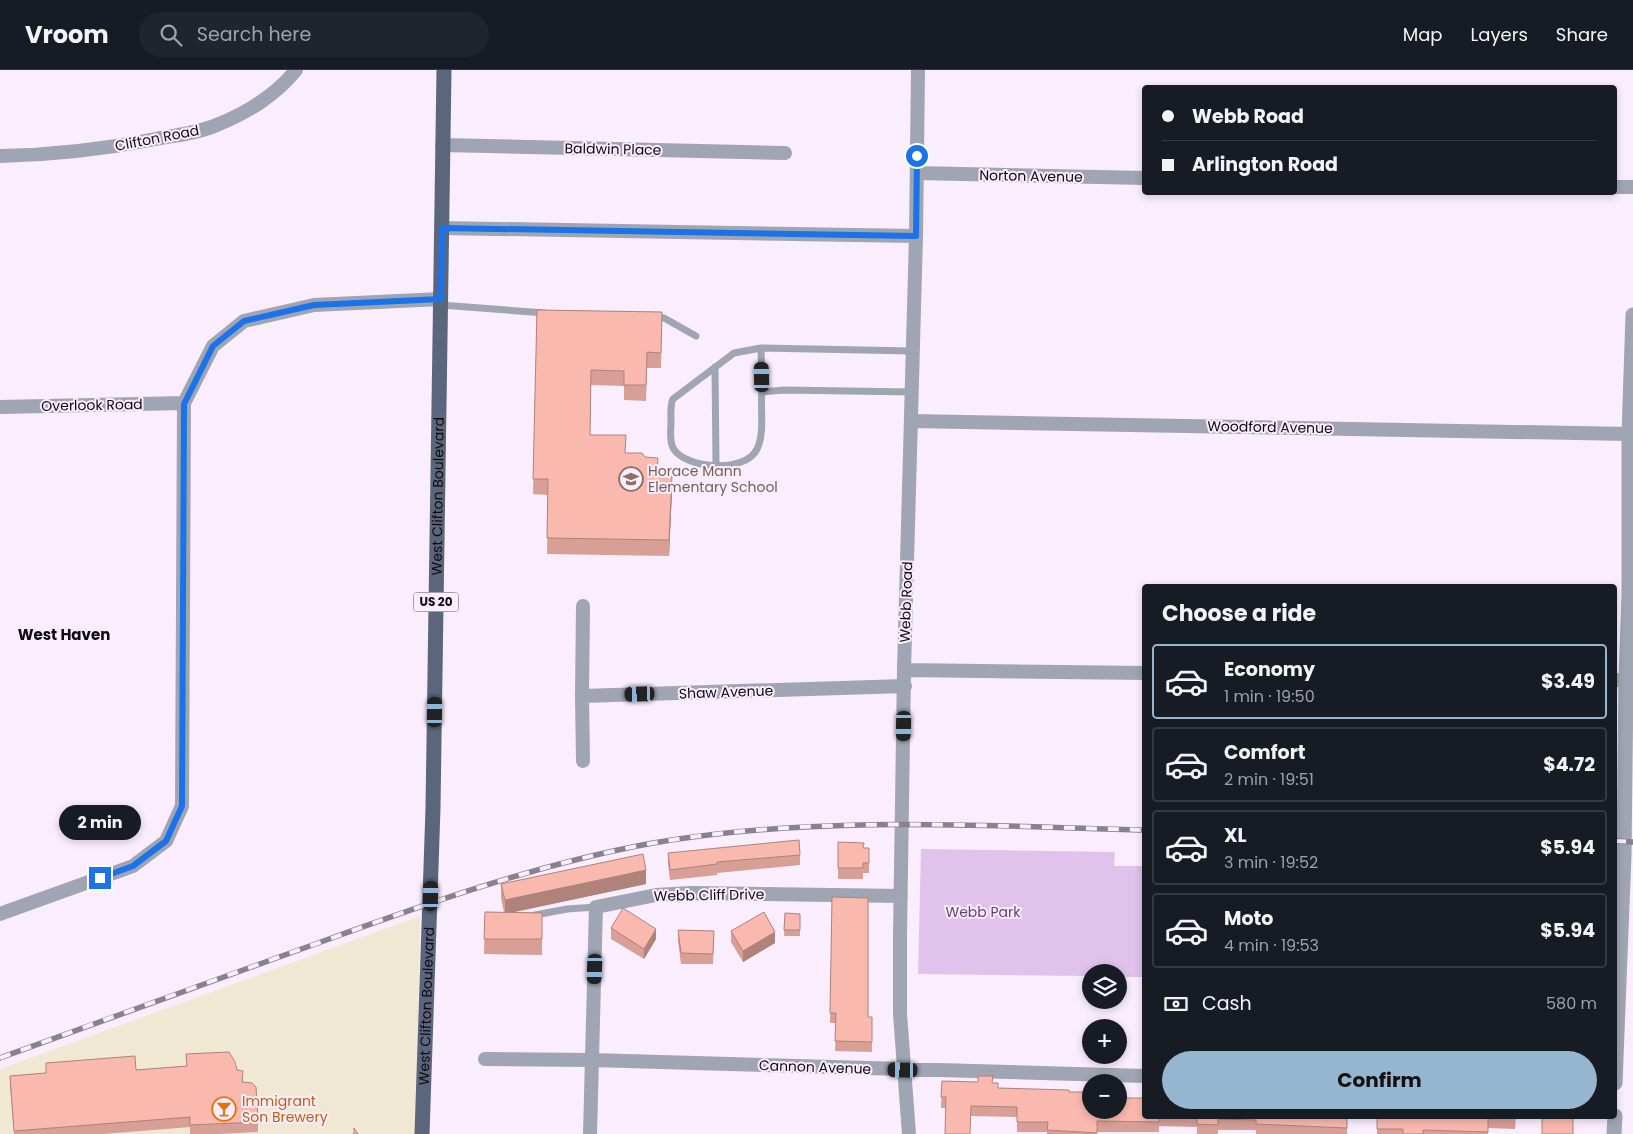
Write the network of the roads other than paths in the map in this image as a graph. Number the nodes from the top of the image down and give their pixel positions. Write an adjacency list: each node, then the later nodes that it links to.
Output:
1 (296, 70): 6 (street, Clifton Road)
2 (444, 70): 4 (main road, West Clifton Boulevard / US 20)
3 (918, 70): 7 (street, Webb Road)
4 (442, 145): 5 (street, Baldwin Place); 11 (main road, West Clifton Boulevard / US 20)
5 (785, 153)
6 (0, 156)
7 (917, 173): 8 (street, Norton Avenue); 12 (street, Webb Road)
8 (1142, 178)
9 (1617, 186): 10 (street)
10 (1633, 186)
11 (442, 228): 12 (street); 13 (main road, West Clifton Boulevard / US 20)
12 (916, 236): 19 (street, Webb Road)
13 (441, 302): 14 (lane); 23 (street); 45 (main road, West Clifton Boulevard / US 20)
14 (557, 313)
15 (1633, 315): 26 (street)
16 (644, 316): 17 (lane)
17 (696, 336)
18 (761, 348): 19 (lane); 20 (lane); 21 (lane)
19 (912, 351): 22 (street, Webb Road)
20 (715, 367): 27 (lane); 27 (lane)
21 (762, 392): 22 (lane); 27 (lane)
22 (912, 392): 25 (street, Webb Road)
23 (184, 404): 24 (street, Overlook Road); 37 (street)
24 (0, 407)
25 (912, 421): 26 (street, Woodford Avenue); 29 (street, Webb Road)
26 (1630, 434): 31 (street)
27 (716, 465)
28 (583, 606): 33 (street)
29 (904, 670): 30 (street); 32 (street, Webb Road)
30 (1142, 674)
31 (1620, 680): 39 (street)
32 (905, 686): 33 (street, Shaw Avenue); 35 (street, Webb Road)
33 (582, 696): 34 (street)
34 (583, 761)
35 (901, 896): 36 (street, Webb Cliff Drive); 42 (street, Webb Road)
36 (596, 907): 38 (lane); 41 (street)
37 (0, 914)
38 (529, 916)
39 (1617, 1032)
40 (485, 1059): 41 (street, Cannon Avenue)
41 (592, 1060): 42 (street, Cannon Avenue); 46 (street)
42 (903, 1070): 43 (street, Cannon Avenue); 47 (street, Webb Road)
43 (1142, 1076)
44 (1615, 1119): 48 (street)
45 (422, 1134)
46 (590, 1134)
47 (909, 1134)
48 (1614, 1134)

